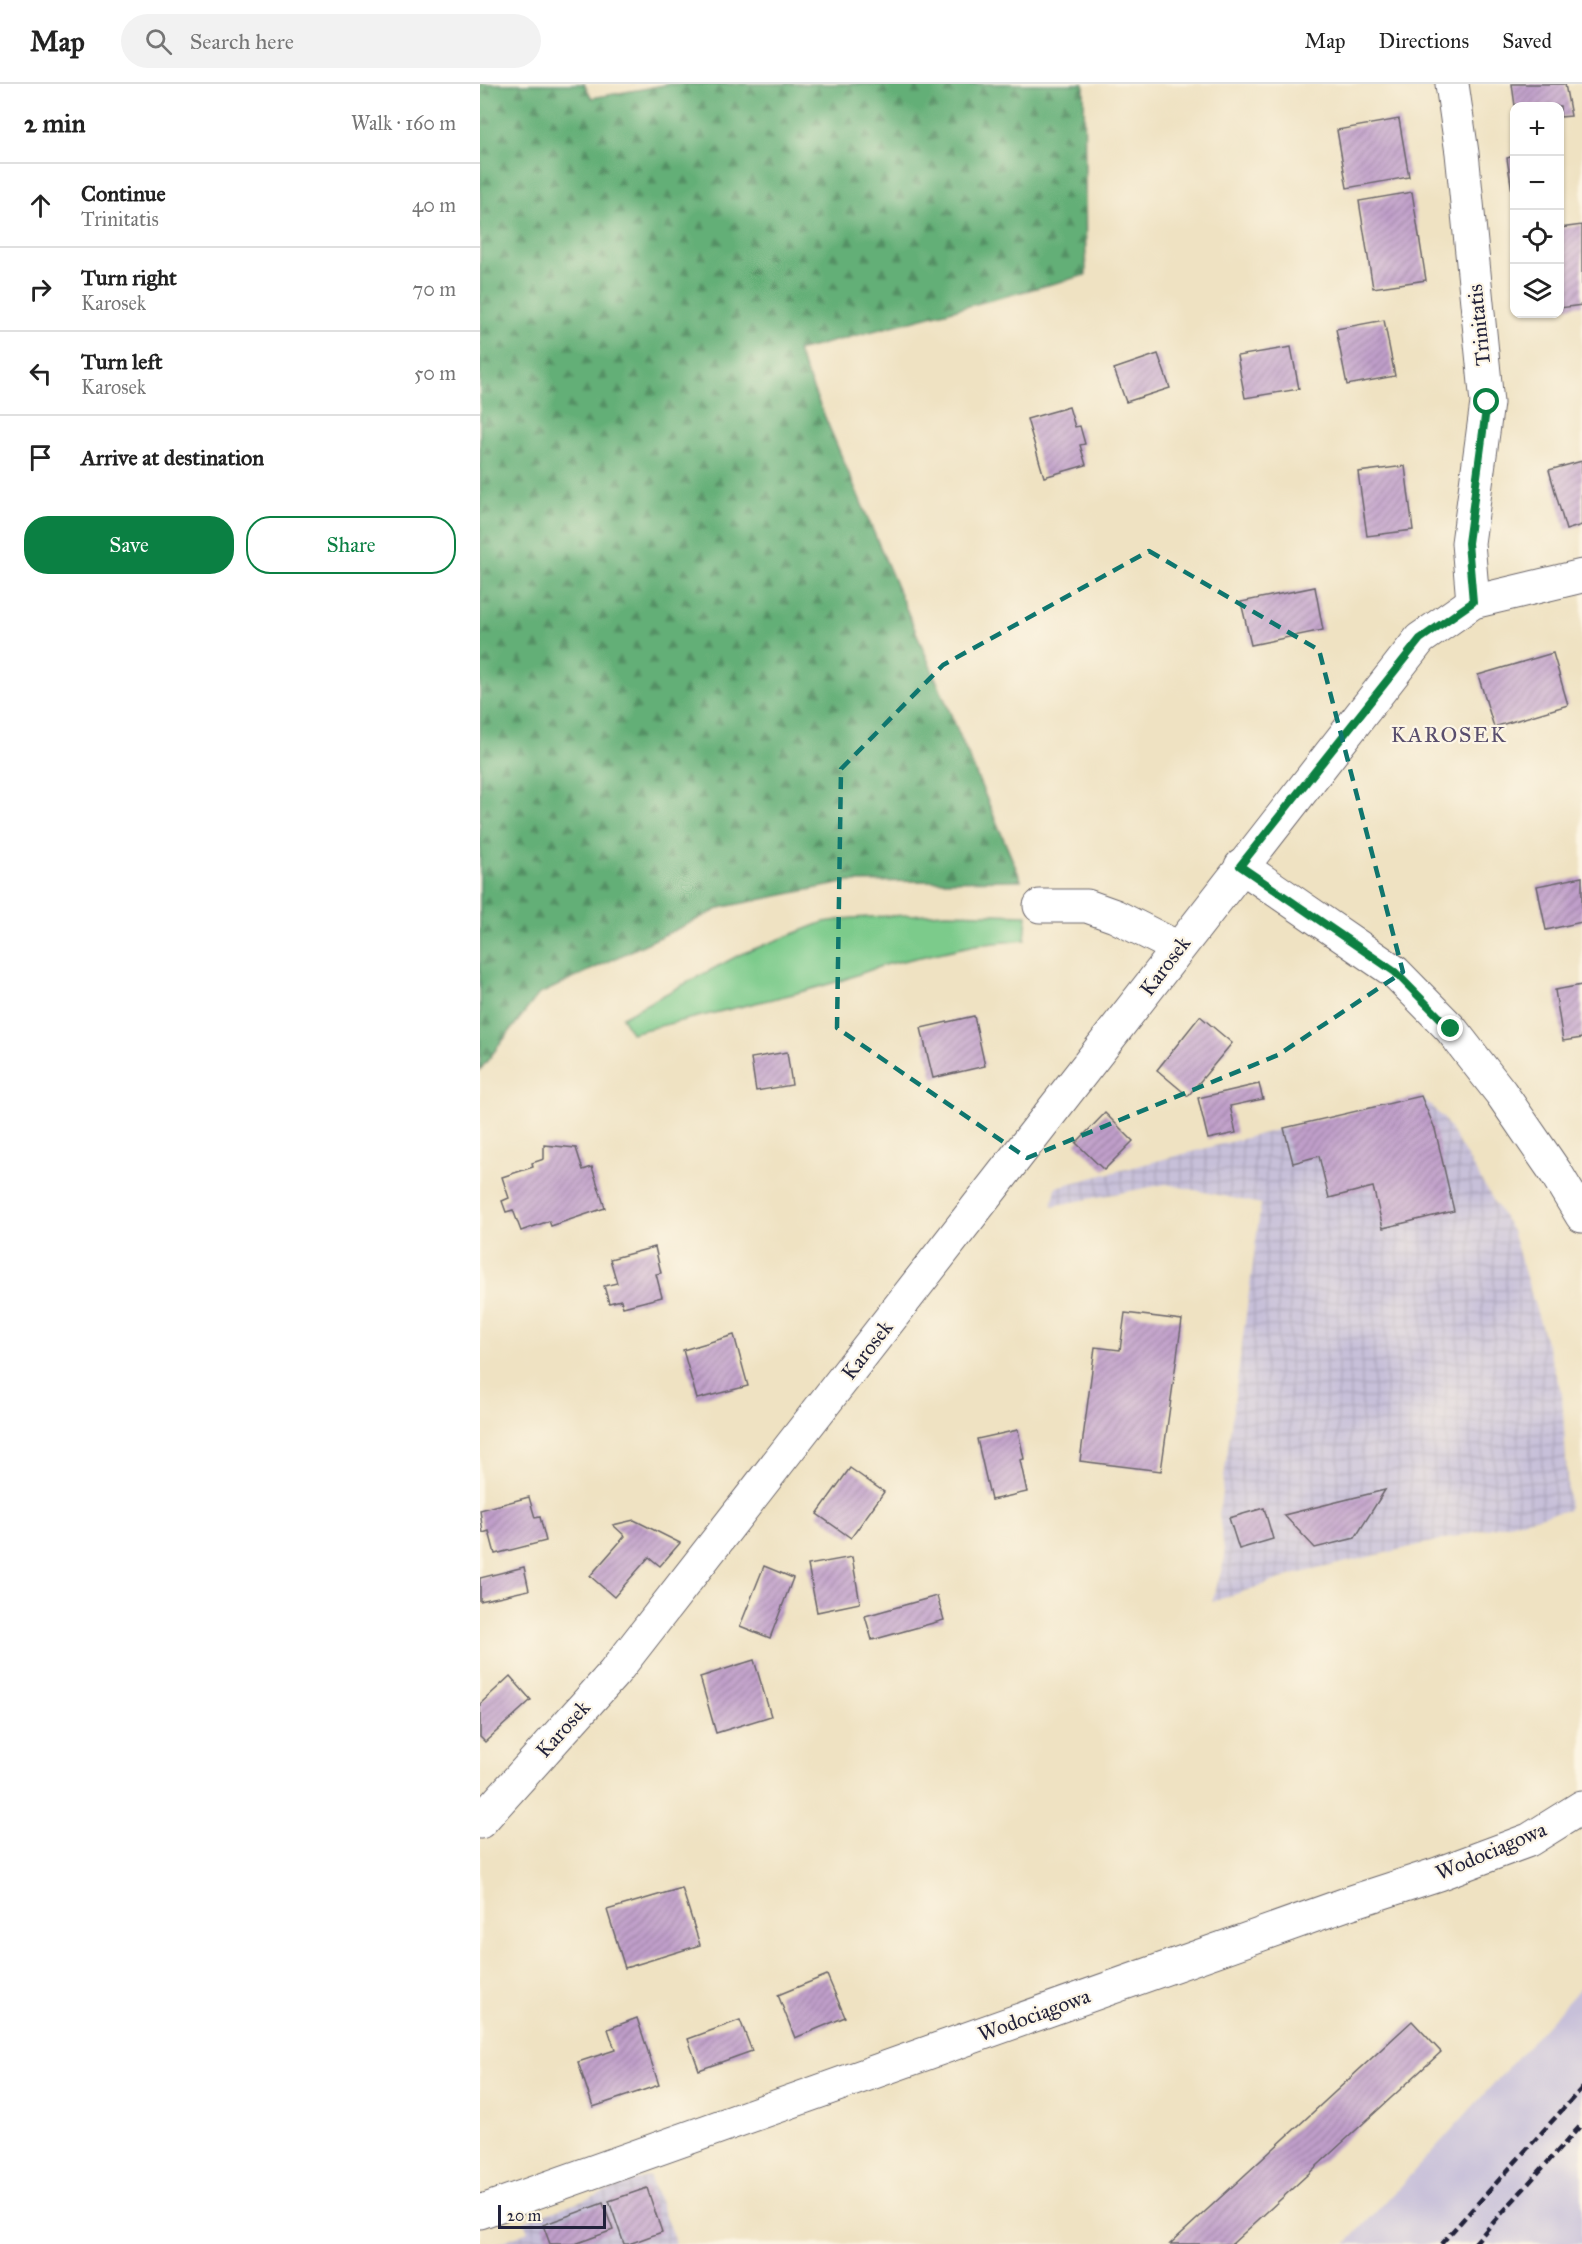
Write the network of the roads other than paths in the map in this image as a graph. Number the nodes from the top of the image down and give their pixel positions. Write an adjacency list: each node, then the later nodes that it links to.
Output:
1 (1452, 84): 3 (street, Trinitatis)
2 (1582, 576): 3 (street, Karosek)
3 (1473, 602): 4 (street, Karosek)
4 (1240, 866): 6 (street, Karosek); 7 (street)
5 (1040, 906): 6 (street)
6 (1178, 948): 9 (street, Karosek)
7 (1582, 1216)
8 (1582, 1807): 10 (street, Wodociągowa)
9 (480, 1822)
10 (480, 2212)

